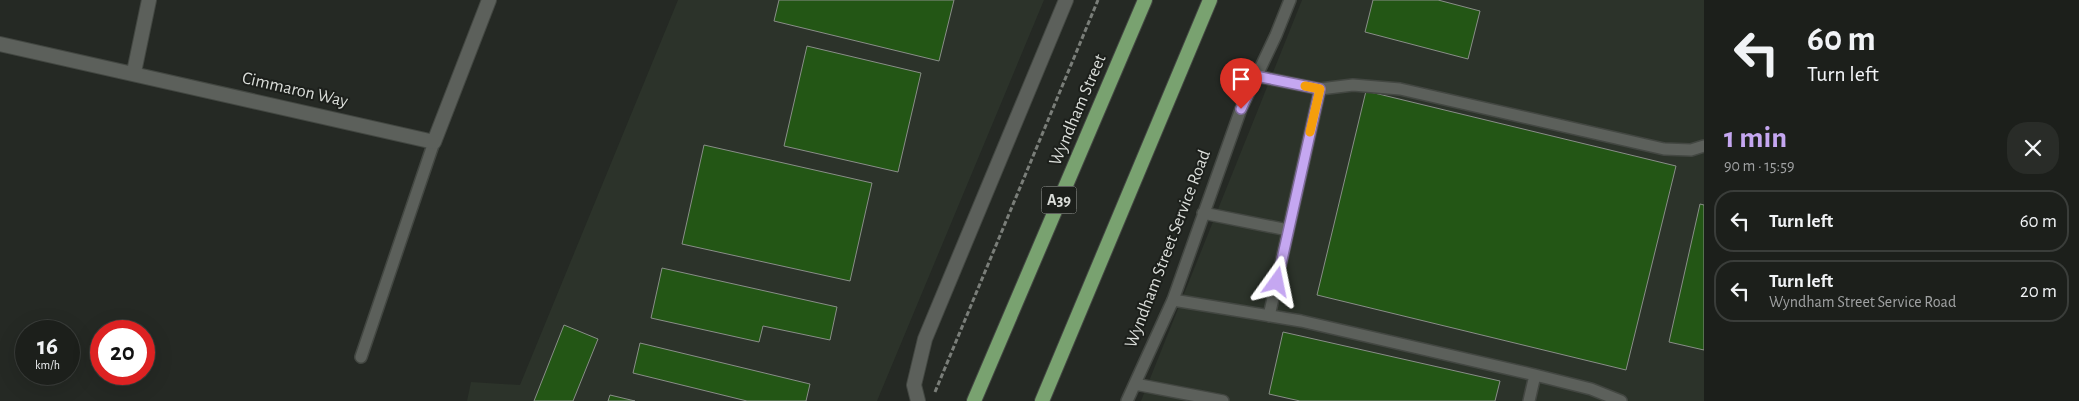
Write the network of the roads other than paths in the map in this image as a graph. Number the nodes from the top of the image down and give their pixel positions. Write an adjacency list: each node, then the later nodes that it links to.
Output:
1 (149, 0): 8 (street)
2 (489, 0): 11 (street)
3 (1066, 0): 21 (street)
4 (1145, 0): 22 (highway, Wyndham Street / A39)
5 (1210, 0): 20 (highway)
6 (1290, 0): 9 (lane, Wyndham Street Service Road)
7 (0, 44): 8 (street, Cimmaron Way)
8 (134, 72): 11 (street, Cimmaron Way)
9 (1256, 76): 10 (lane); 13 (lane, Wyndham Street Service Road)
10 (1320, 89): 12 (lane); 14 (lane)
11 (434, 142): 17 (lane)
12 (1704, 146)
13 (1203, 213): 14 (lane); 15 (lane, Wyndham Street Service Road)
14 (1288, 230): 16 (lane)
15 (1173, 300): 16 (lane); 19 (lane, Wyndham Street Service Road)
16 (1269, 316): 18 (lane)
17 (361, 357)
18 (1535, 375): 25 (lane); 26 (lane)
19 (1135, 384): 23 (lane, Wyndham Street Service Road); 24 (lane)
20 (1042, 400)
21 (918, 401)
22 (974, 401)
23 (1127, 401)
24 (1223, 401)
25 (1529, 401)
26 (1621, 401)

